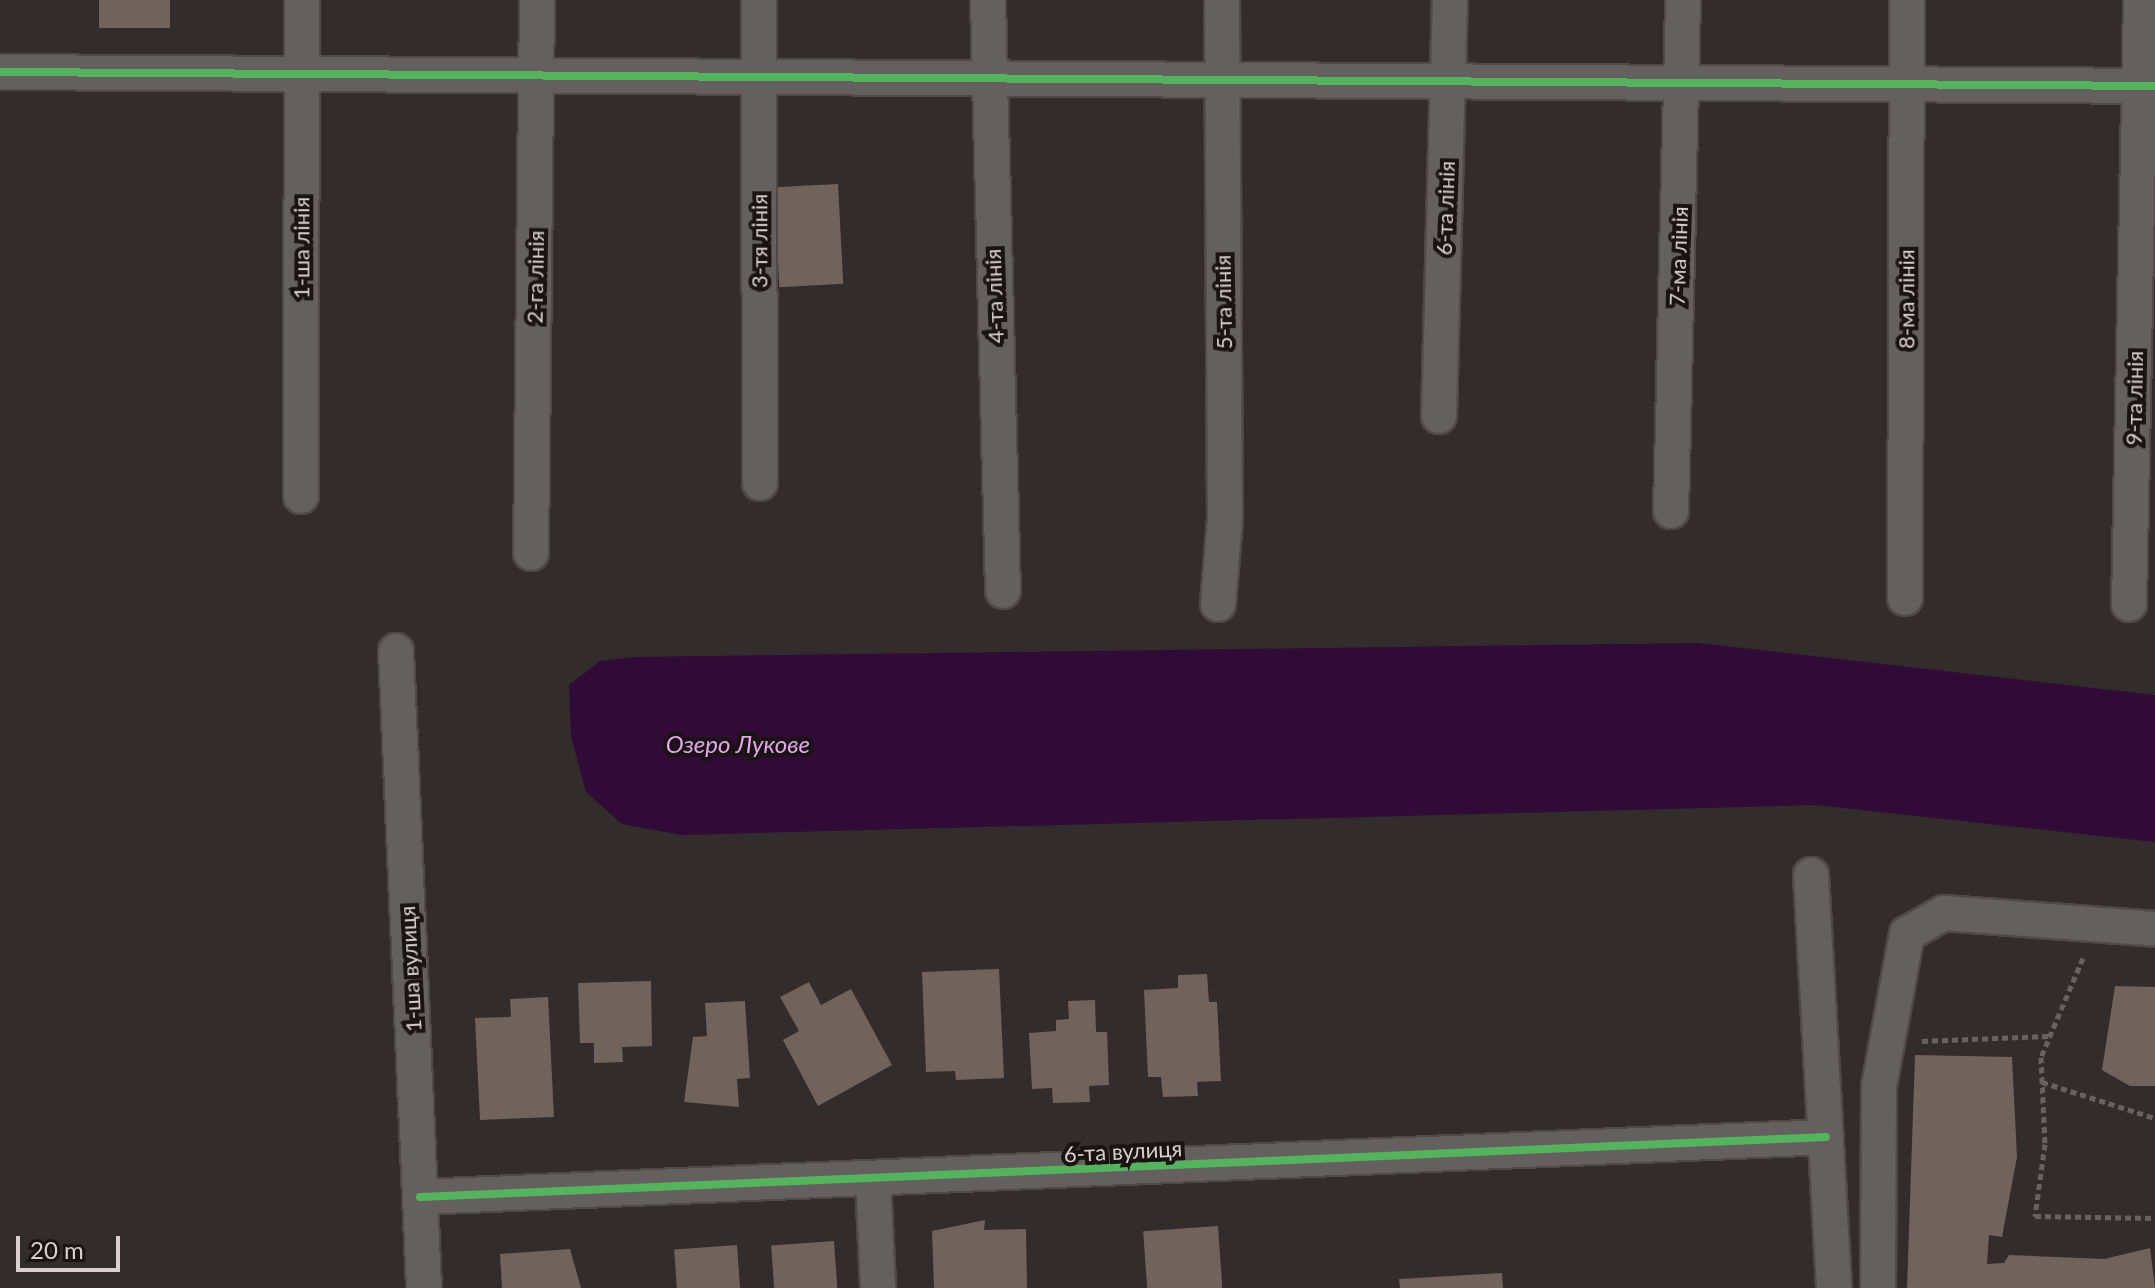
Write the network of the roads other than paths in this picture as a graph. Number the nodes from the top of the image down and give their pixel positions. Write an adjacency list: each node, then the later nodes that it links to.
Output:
1 (302, 0): 10 (street, 1-ша лінія)
2 (537, 0): 12 (street, 2-га лінія)
3 (759, 0): 13 (street, 3-тя лінія)
4 (988, 0): 15 (street, 4-та лінія)
5 (1222, 0): 14 (street, 5-та лінія)
6 (1450, 0): 16 (street, 6-та лінія)
7 (1683, 0): 17 (street, 7-ма лінія)
8 (1907, 0): 18 (street, 8-ма лінія)
9 (2141, 0): 19 (street, 9-та лінія)
10 (302, 71): 11 (street); 12 (street); 22 (street, 1-ша лінія)
11 (0, 72)
12 (538, 72): 13 (street); 24 (street, 2-га лінія)
13 (759, 74): 15 (street); 21 (street, 3-тя лінія)
14 (1221, 75): 15 (street); 16 (street); 27 (street, 5-та лінія)
15 (987, 76): 25 (street, 4-та лінія)
16 (1449, 82): 17 (street); 20 (street, 6-та лінія)
17 (1682, 86): 18 (street); 23 (street, 7-ма лінія)
18 (1907, 86): 19 (street); 26 (street, 8-ма лінія)
19 (2148, 86): 28 (street, 9-та лінія)
20 (1439, 416)
21 (760, 483)
22 (301, 496)
23 (1671, 511)
24 (531, 553)
25 (1003, 591)
26 (1905, 598)
27 (1218, 604)
28 (2129, 604)
29 (396, 651): 34 (street, 1-ша вулиця)
30 (1811, 875): 32 (street)
31 (2155, 929): 38 (street)
32 (1826, 1137): 33 (street, 6-та вулиця); 37 (street)
33 (873, 1180): 34 (street, 6-та вулиця); 36 (street)
34 (420, 1197): 35 (street, 1-ша вулиця)
35 (424, 1288)
36 (878, 1288)
37 (1834, 1288)
38 (1878, 1288)

